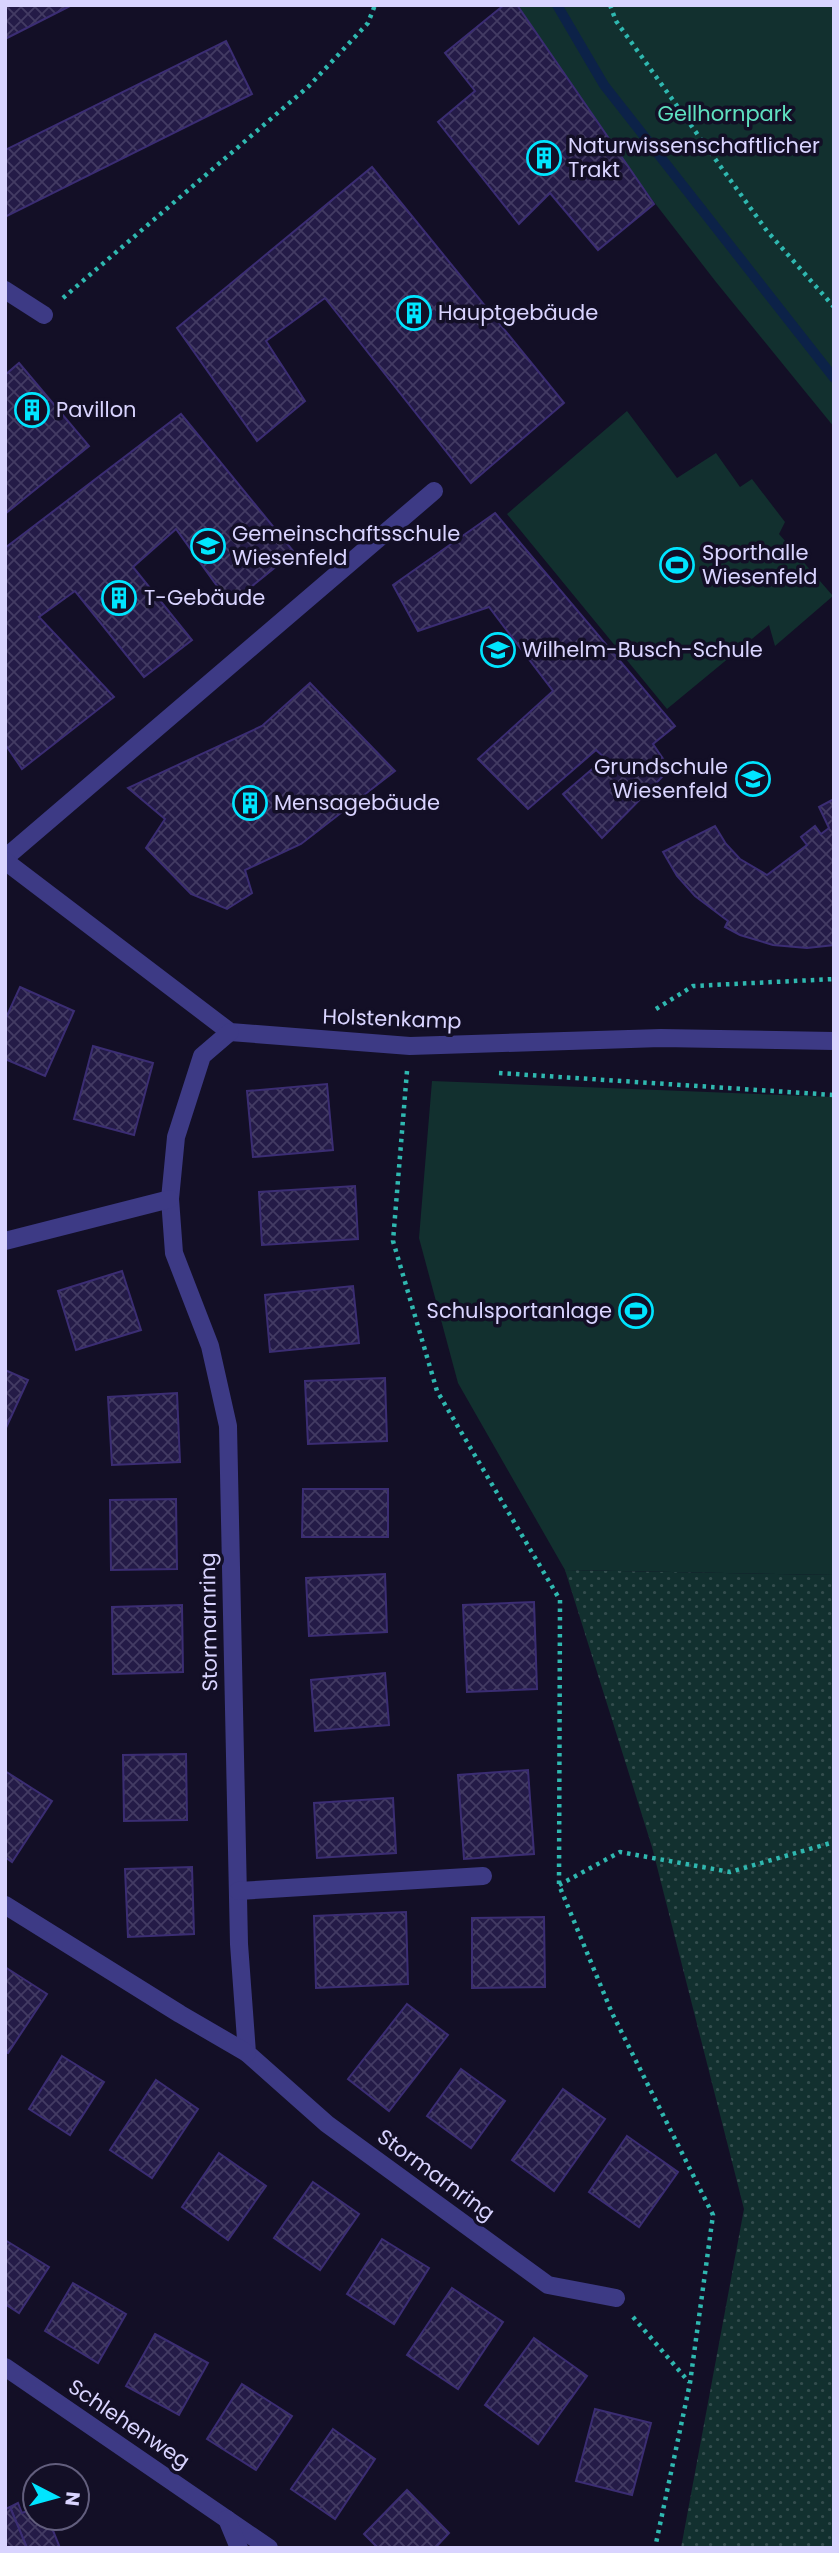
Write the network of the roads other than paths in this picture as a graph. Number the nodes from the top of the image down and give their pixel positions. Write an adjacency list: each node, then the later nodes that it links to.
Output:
1 (5, 290): 2 (street)
2 (44, 315)
3 (434, 491): 4 (street)
4 (5, 860): 5 (street)
5 (230, 1032): 6 (street, Holstenkamp); 7 (street, Stormarnring)
6 (834, 1041)
7 (170, 1199): 8 (street); 10 (street, Stormarnring)
8 (5, 1241)
9 (483, 1876): 10 (street)
10 (237, 1891): 12 (street, Stormarnring)
11 (5, 1905): 12 (street, Stormarnring)
12 (247, 2053): 13 (street, Stormarnring)
13 (617, 2298)
14 (5, 2367): 15 (street, Schlehenweg)
15 (227, 2519): 16 (street); 17 (street, Schlehenweg)
16 (239, 2548)
17 (269, 2548)

